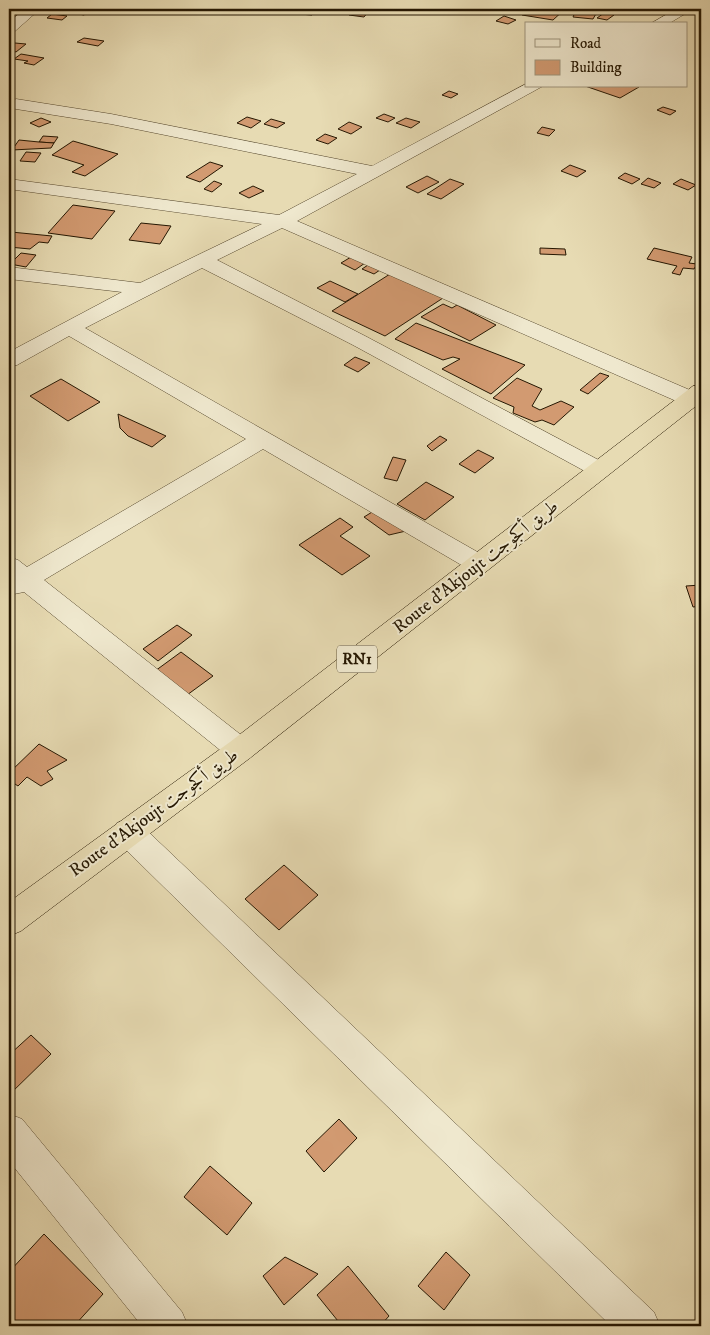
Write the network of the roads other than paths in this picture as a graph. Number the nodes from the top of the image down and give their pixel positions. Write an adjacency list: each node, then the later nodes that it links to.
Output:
1 (34, 9): 5 (street)
2 (652, 9): 3 (street)
3 (683, 10): 4 (street)
4 (661, 22)
5 (9, 29)
6 (531, 88): 8 (street)
7 (16, 104): 8 (street)
8 (374, 172): 10 (street)
9 (9, 184): 10 (street)
10 (282, 221): 11 (street); 16 (street)
11 (202, 260): 13 (street); 18 (street)
12 (9, 273): 13 (street)
13 (143, 289): 14 (street)
14 (70, 328): 15 (street); 17 (street)
15 (9, 360)
16 (696, 395): 18 (highway, Route d'Akjoujt طريق أكجوجت / RN1)
17 (262, 440): 19 (street); 20 (street)
18 (600, 470): 19 (highway, Route d'Akjoujt طريق أكجوجت / RN1)
19 (479, 564): 21 (highway, Route d'Akjoujt طريق أكجوجت / RN1)
20 (14, 578): 21 (street)
21 (240, 750): 22 (highway, Route d'Akjoujt طريق أكجوجت / RN1)
22 (128, 832): 23 (highway, Route d'Akjoujt طريق أكجوجت / RN1); 26 (street)
23 (9, 921)
24 (9, 1132): 25 (street)
25 (168, 1326)
26 (640, 1326)

